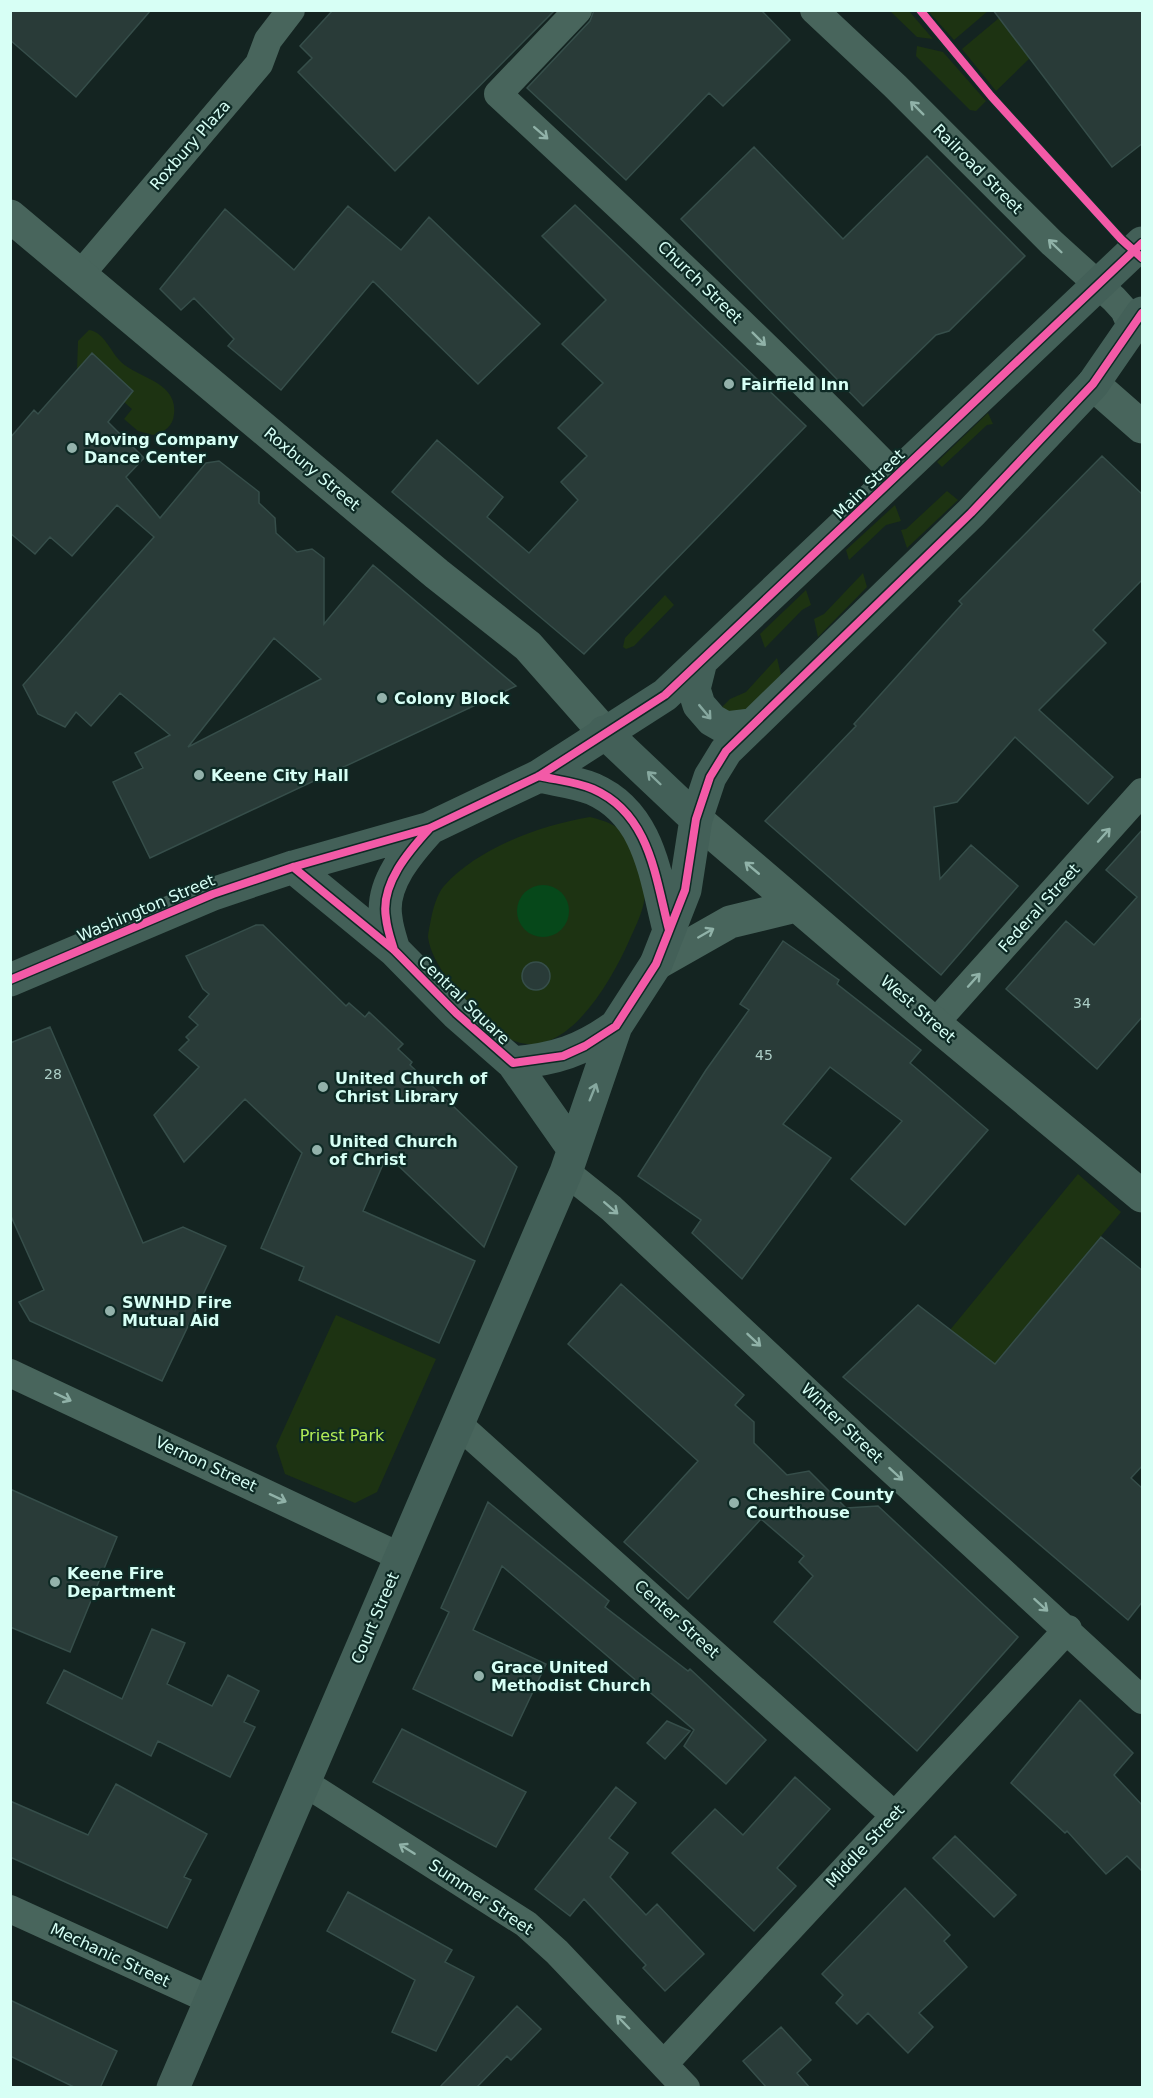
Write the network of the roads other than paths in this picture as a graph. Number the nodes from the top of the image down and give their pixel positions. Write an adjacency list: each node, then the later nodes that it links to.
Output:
1 (291, 10): 6 (street, Roxbury Plaza)
2 (578, 10): 11 (street, Church Street, one-way to 11)
3 (814, 10): 7 (street, Railroad Street, one-way to 3)
4 (10, 216): 6 (street, Roxbury Street)
5 (1143, 243): 7 (main road, Main Street)
6 (80, 275): 14 (street, Roxbury Street)
7 (1098, 286): 8 (street, Railroad Street); 11 (main road, Main Street)
8 (1136, 323): 9 (main road)
9 (1093, 384): 10 (street); 13 (main road)
10 (1143, 427)
11 (896, 476): 12 (main road, Main Street)
12 (700, 665): 13 (main road, one-way to 13); 14 (main road, Main Street)
13 (751, 725): 17 (main road)
14 (604, 732): 15 (main road, Central Square); 17 (main road, one-way to 14)
15 (538, 777): 18 (main road, Central Square); 21 (main road)
16 (1143, 792): 25 (street, Federal Street, one-way to 16)
17 (696, 819): 20 (street, West Street, one-way to 17); 21 (main road, Central Square)
18 (430, 828): 19 (main road, Central Square); 22 (main road, Central Square)
19 (293, 867): 22 (main road, Central Square); 24 (main road, Washington Street)
20 (796, 906): 23 (street, Central Square, one-way to 20); 25 (street, West Street)
21 (669, 930): 23 (main road, Central Square)
22 (394, 950): 27 (main road, Central Square)
23 (656, 964): 26 (main road, Central Square)
24 (10, 981)
25 (935, 1023): 29 (street, West Street)
26 (616, 1026): 27 (main road, Central Square); 28 (main road, Central Square, one-way to 26)
27 (513, 1063): 28 (main road, Central Square)
28 (569, 1159): 31 (main road, Court Street); 33 (street, Winter Street, one-way to 33)
29 (1143, 1196)
30 (10, 1372): 32 (street, Vernon Street, one-way to 32)
31 (459, 1425): 32 (main road, Court Street); 36 (street, Center Street)
32 (401, 1557): 35 (main road, Court Street)
33 (1068, 1629): 34 (street, Winter Street); 36 (street, Middle Street)
34 (1143, 1700)
35 (305, 1783): 38 (main road, Court Street); 39 (street, Summer Street, one-way to 35)
36 (894, 1815): 39 (street, Middle Street)
37 (10, 1910): 38 (street, Mechanic Street)
38 (210, 2000): 40 (main road, Court Street)
39 (664, 2064): 41 (street, Summer Street)
40 (173, 2088)
41 (686, 2088)

